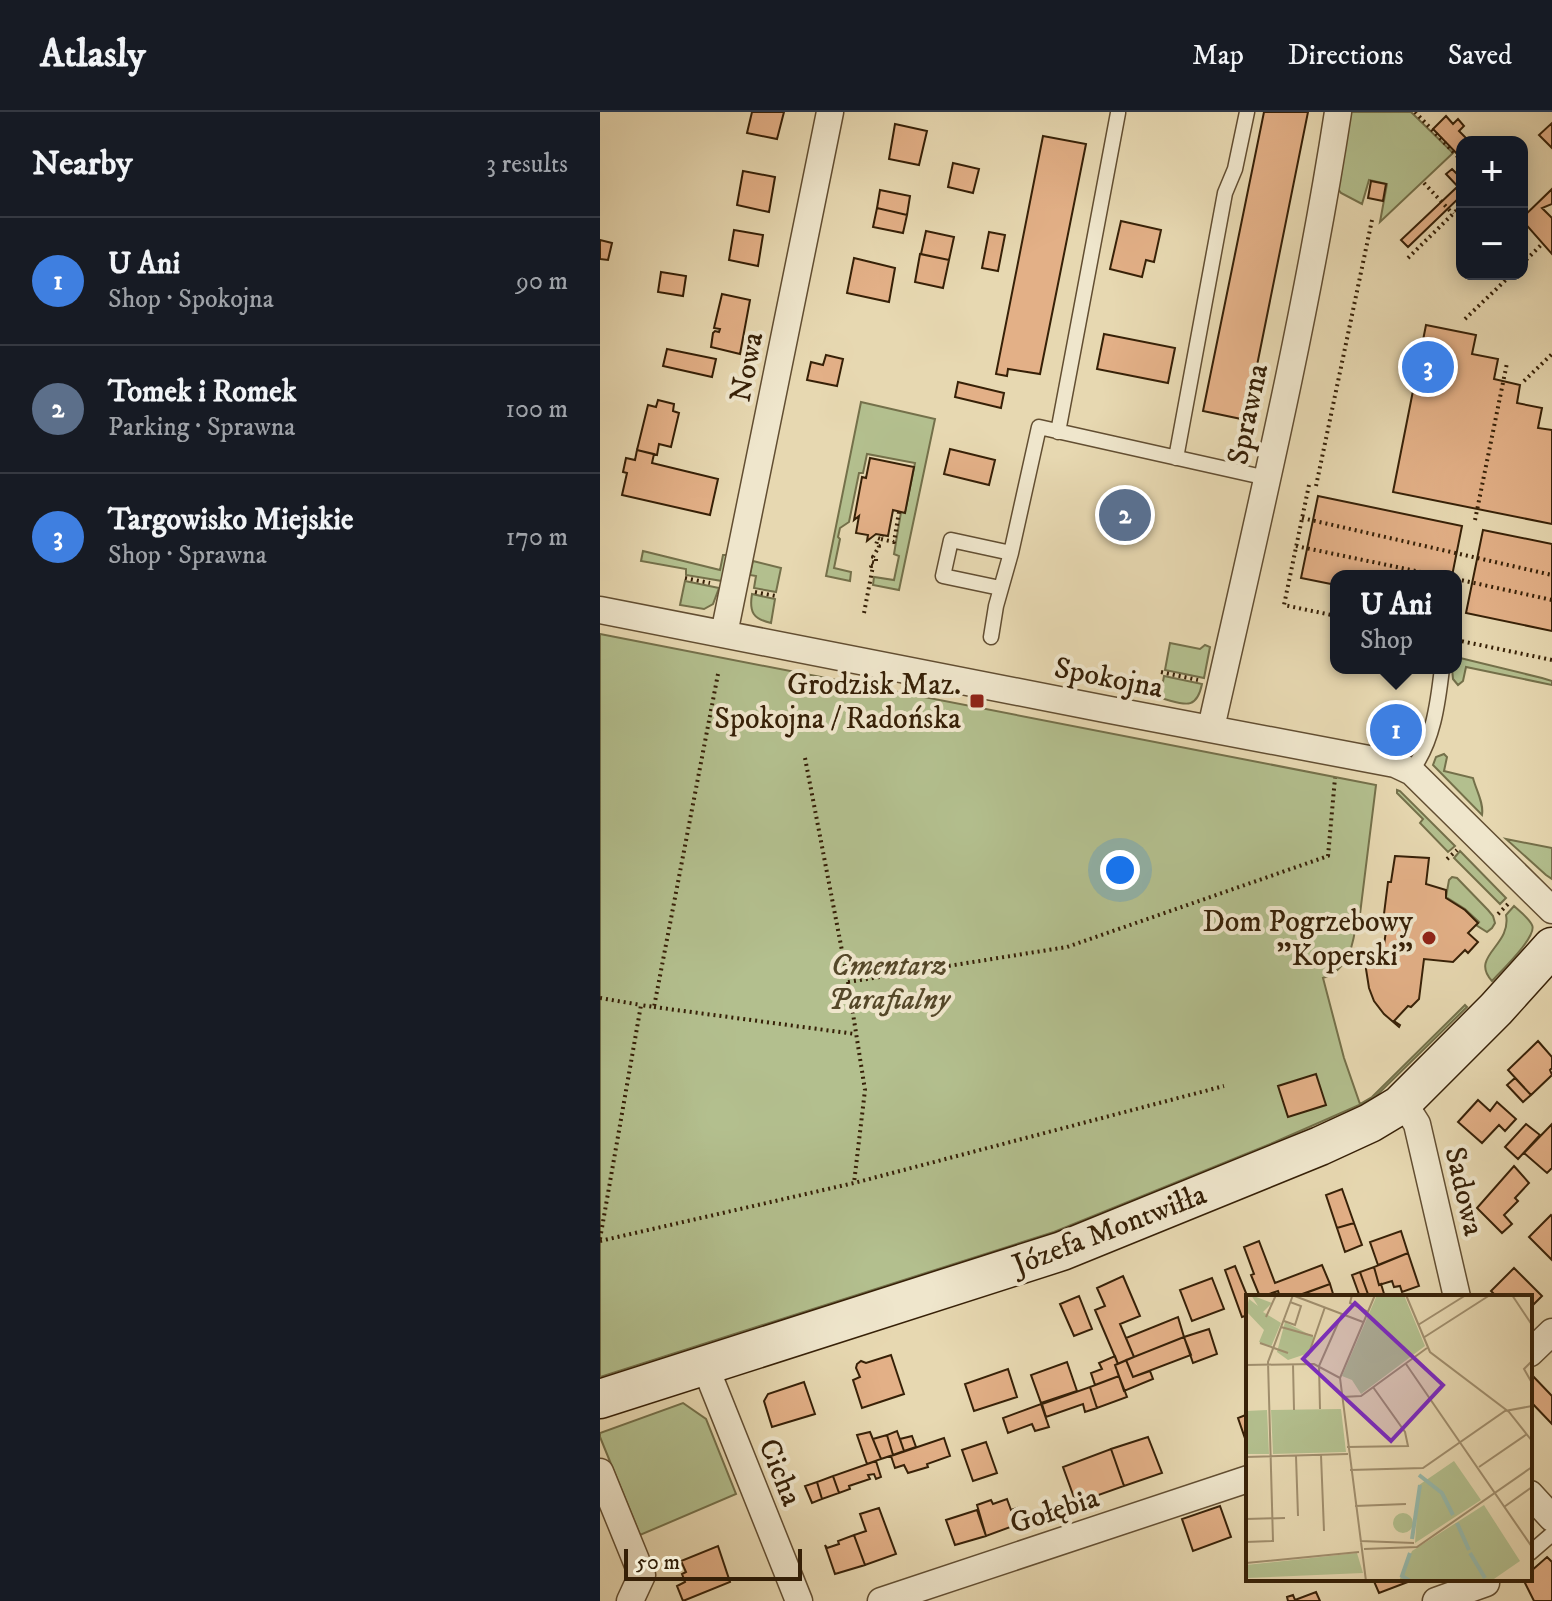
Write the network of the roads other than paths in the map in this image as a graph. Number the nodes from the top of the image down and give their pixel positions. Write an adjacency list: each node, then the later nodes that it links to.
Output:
1 (830, 112): 11 (street, Nowa)
2 (1247, 112): 6 (lane)
3 (1338, 112): 7 (street, Sprawna)
4 (1118, 113): 5 (lane)
5 (1058, 432): 6 (lane); 8 (lane)
6 (1176, 458): 7 (lane)
7 (1267, 478): 14 (street, Sprawna)
8 (1011, 553): 9 (lane); 9 (lane)
9 (1000, 588): 12 (lane)
10 (600, 610): 11 (street, Spokojna)
11 (724, 634): 14 (street, Spokojna)
12 (991, 637)
13 (1441, 674): 15 (lane)
14 (1211, 728): 15 (street, Spokojna)
15 (1411, 771): 16 (street, Spokojna)
16 (1552, 910)
17 (1552, 947): 18 (street, Józefa Montwiłła)
18 (1400, 1105): 19 (street, Sadowa); 22 (street, Józefa Montwiłła)
19 (1457, 1295)
20 (1552, 1332): 21 (street)
21 (1532, 1351)
22 (705, 1366): 23 (street, Józefa Montwiłła); 32 (street, Cicha)
23 (600, 1399)
24 (600, 1472): 31 (street)
25 (1246, 1480): 33 (street, Gołębia)
26 (1532, 1496): 27 (street)
27 (1552, 1518)
28 (1552, 1534): 29 (lane)
29 (1532, 1551)
30 (1490, 1581): 34 (street)
31 (630, 1601)
32 (799, 1601)
33 (881, 1601)
34 (1436, 1601)

